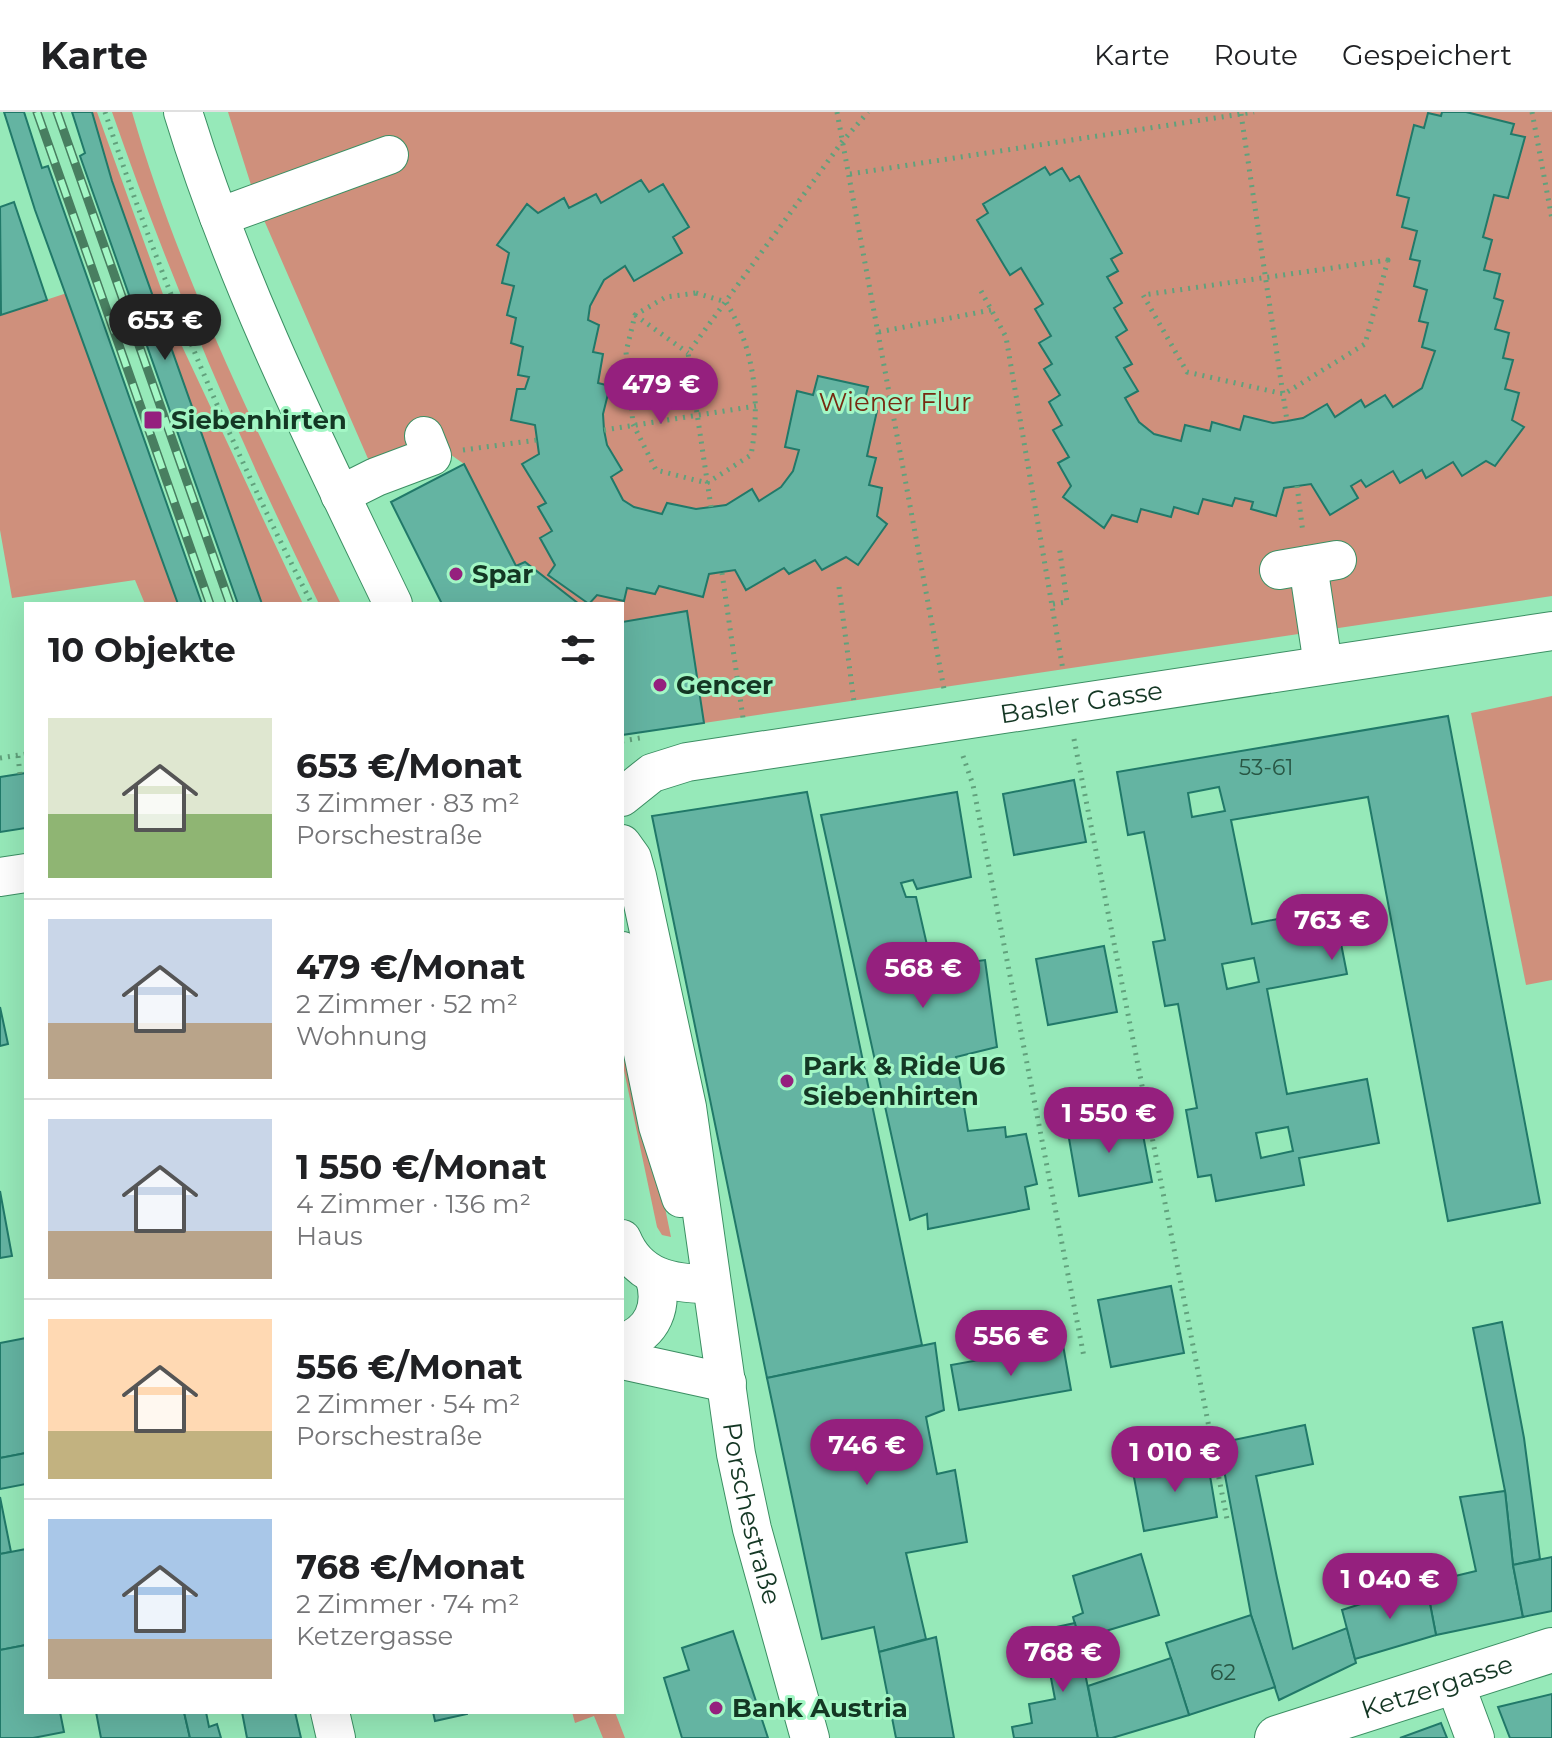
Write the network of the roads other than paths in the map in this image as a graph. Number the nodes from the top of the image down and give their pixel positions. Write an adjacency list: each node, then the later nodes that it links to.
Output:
1 (183, 112): 3 (street)
2 (389, 155): 3 (street)
3 (219, 217): 5 (street)
4 (428, 446): 5 (street)
5 (340, 495): 7 (street)
6 (1308, 565): 9 (street)
7 (392, 602)
8 (1552, 631): 9 (street, Basler Gasse)
9 (1323, 665): 10 (street, Basler Gasse)
10 (624, 795)
11 (624, 847): 17 (street, Porschestraße)
12 (24, 873): 13 (street)
13 (0, 877)
14 (624, 961): 17 (street, Porschestraße)
15 (624, 1242): 16 (street)
16 (654, 1276): 17 (street); 18 (street)
17 (709, 1284): 20 (street, Porschestraße)
18 (624, 1342)
19 (624, 1360): 20 (street)
20 (727, 1383): 25 (street, Porschestraße)
21 (1552, 1650): 22 (main road, Ketzergasse)
22 (1453, 1679): 26 (main road, Ketzergasse); 27 (street)
23 (330, 1714): 24 (street)
24 (336, 1738)
25 (810, 1738)
26 (1277, 1738)
27 (1475, 1738)

